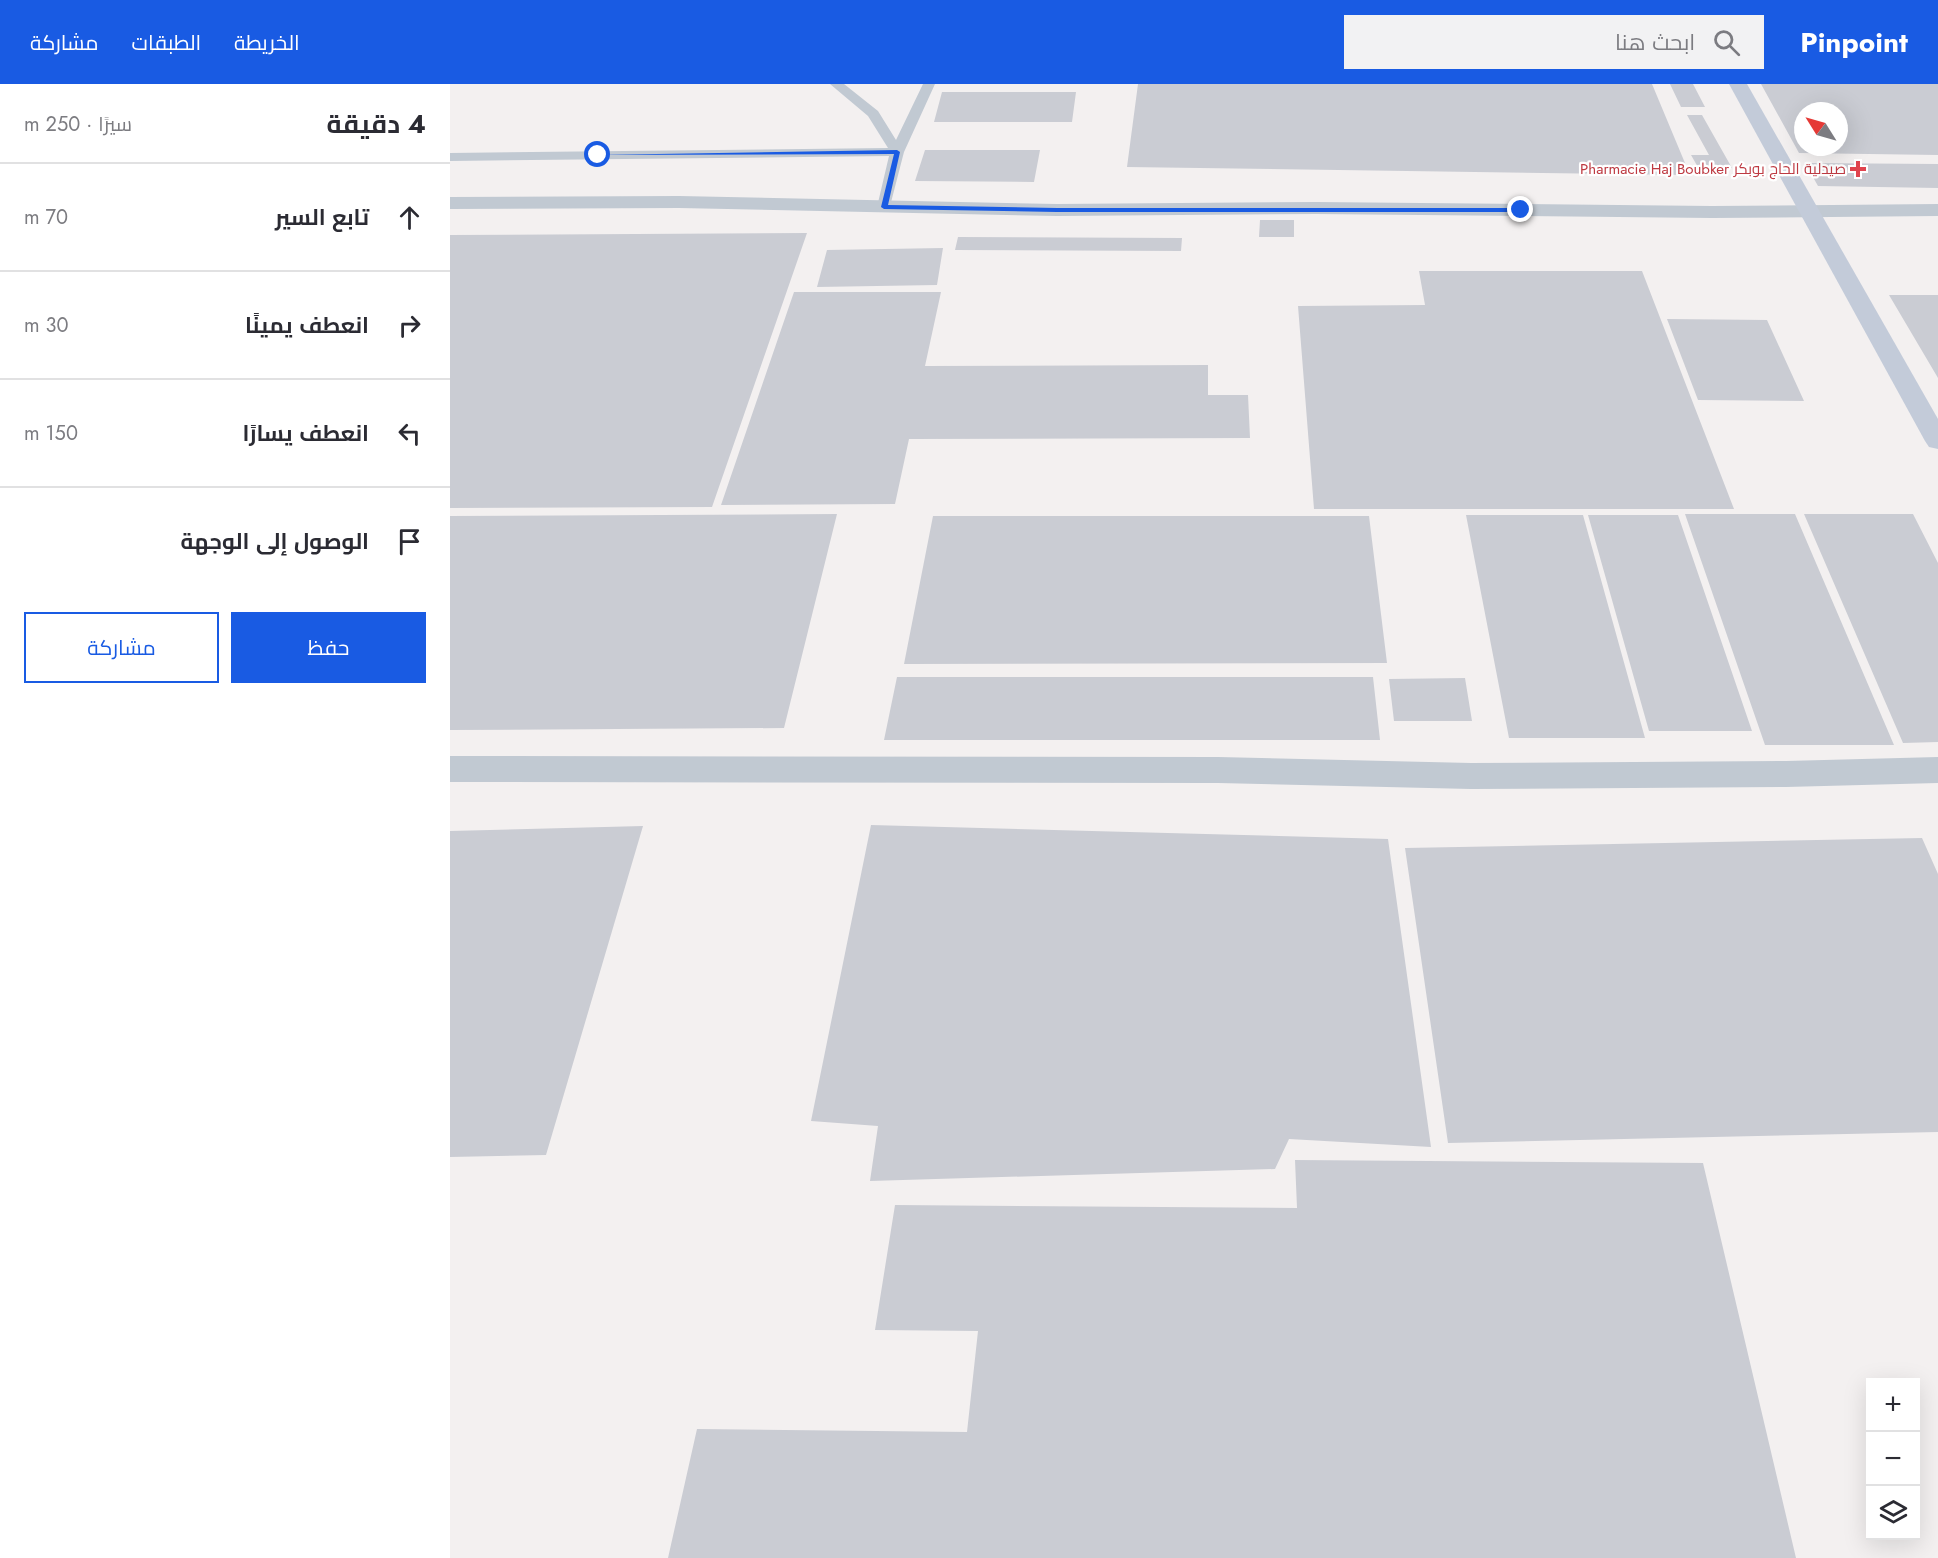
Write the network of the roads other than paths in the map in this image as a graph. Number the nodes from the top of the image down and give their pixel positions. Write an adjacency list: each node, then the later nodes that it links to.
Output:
1 (836, 84): 4 (lane)
2 (929, 84): 4 (lane)
3 (1737, 84): 9 (street)
4 (897, 152): 5 (lane); 7 (lane)
5 (450, 157)
6 (450, 203): 7 (street)
7 (884, 207): 9 (street)
8 (1938, 210): 9 (street)
9 (1809, 211): 10 (street)
10 (1938, 441)
11 (450, 769): 12 (street)
12 (1938, 770)

